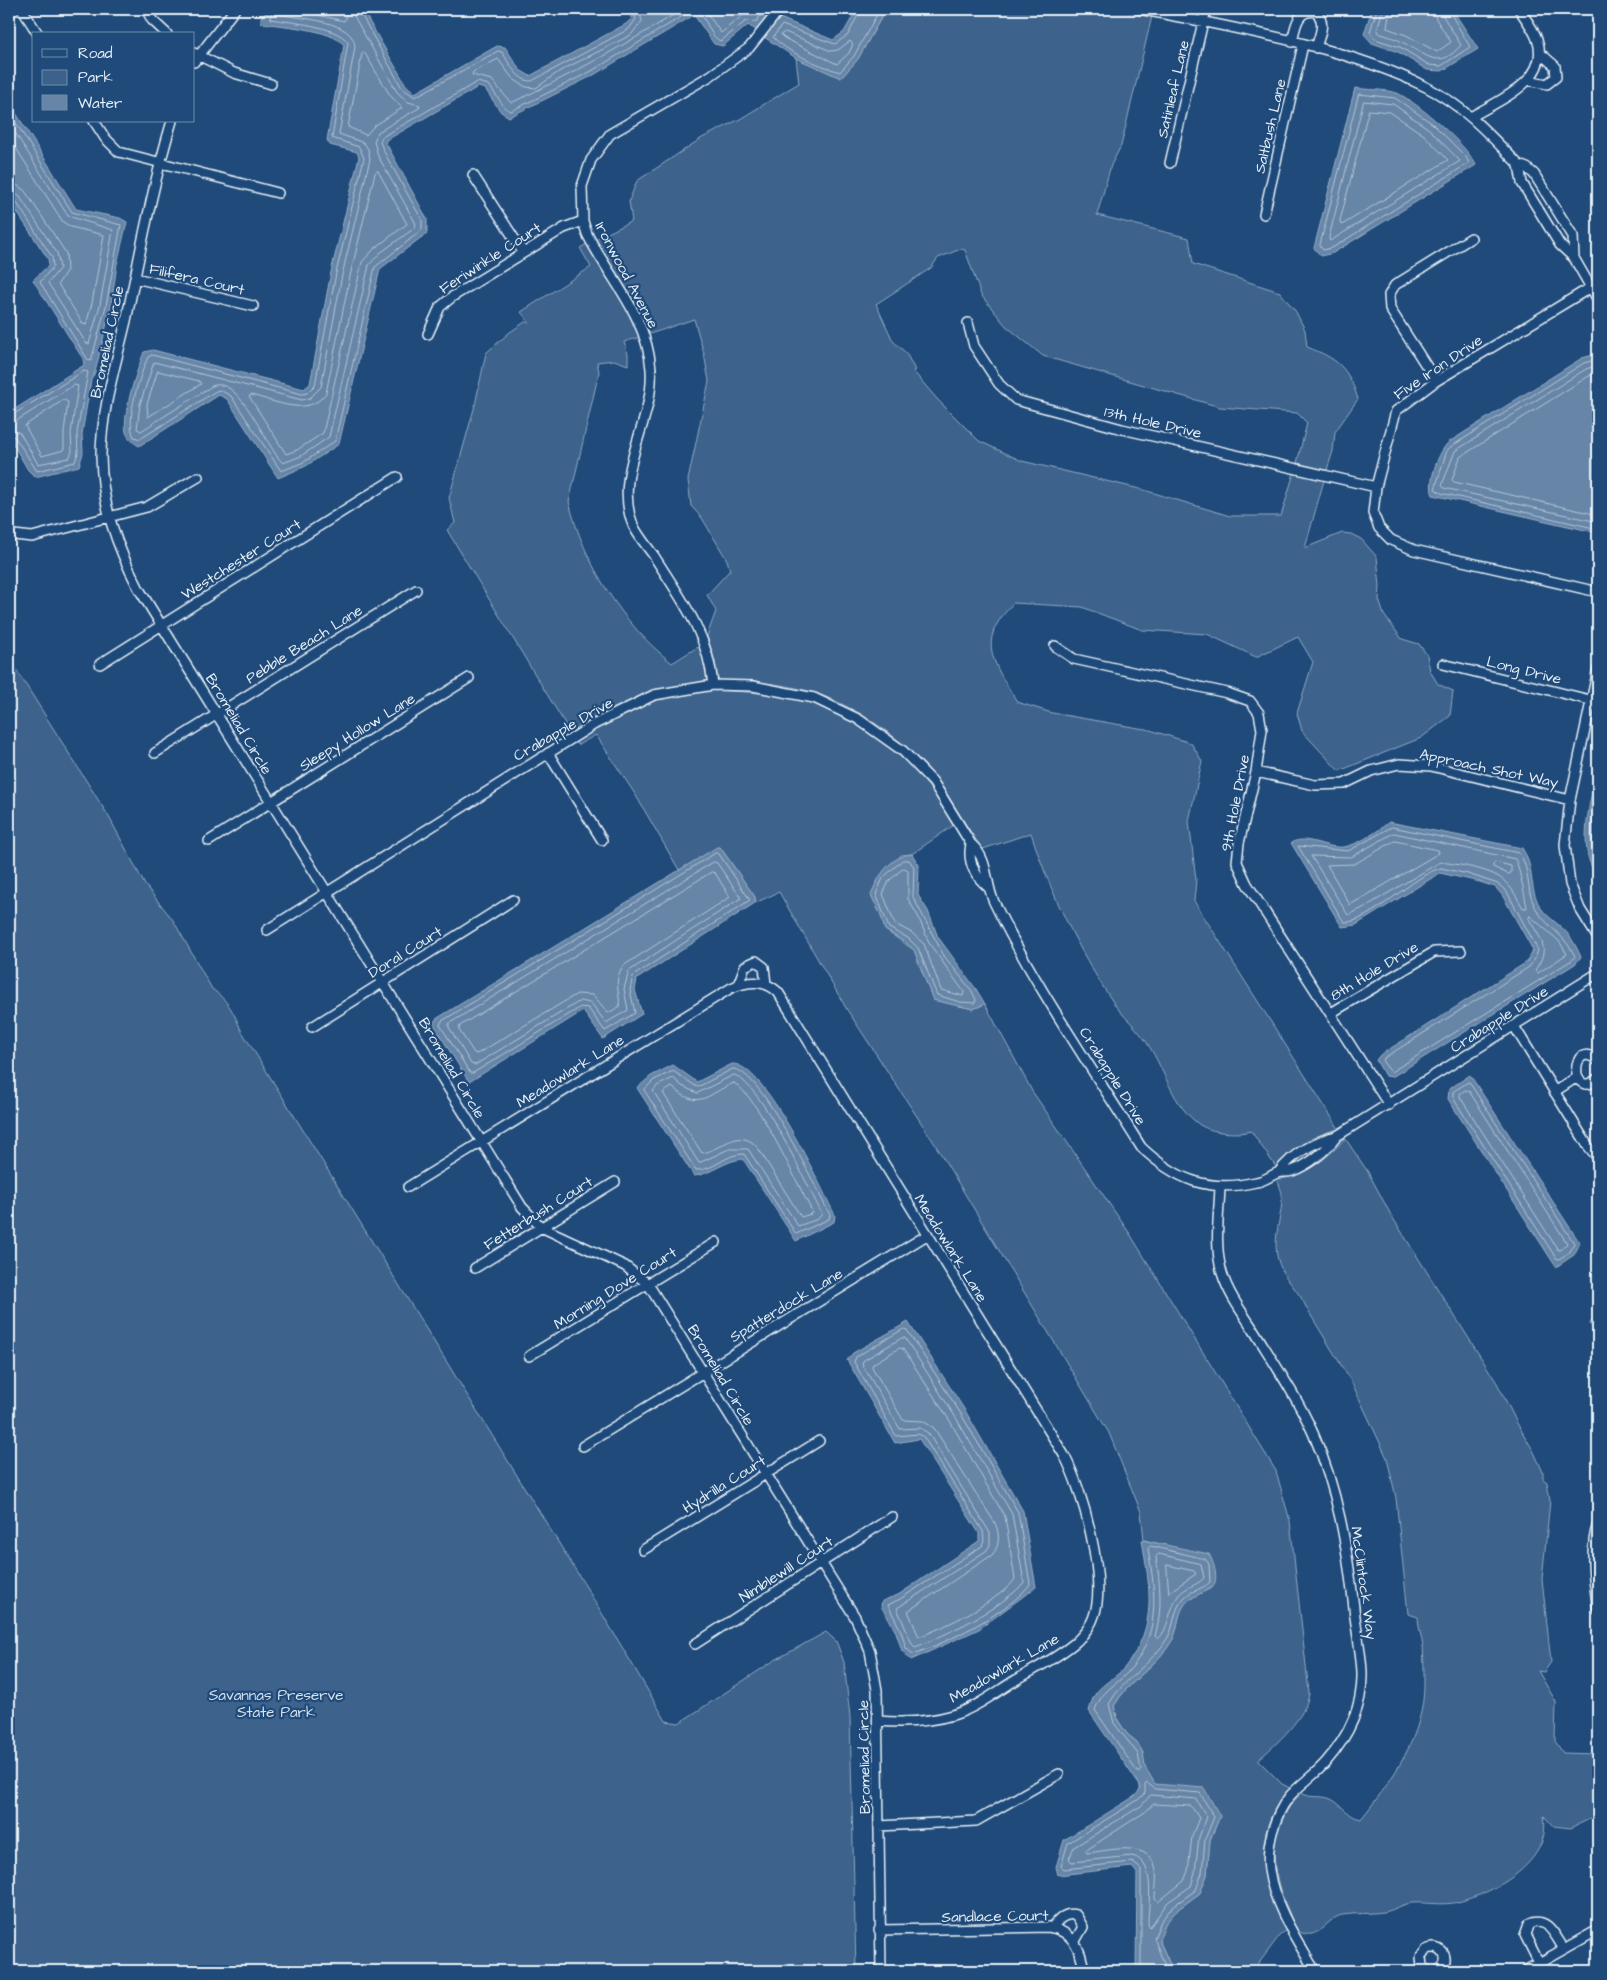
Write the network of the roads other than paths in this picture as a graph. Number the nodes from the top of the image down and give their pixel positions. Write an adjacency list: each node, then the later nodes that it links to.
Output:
1 (22, 9): 9 (street)
2 (146, 9): 10 (street)
3 (235, 9): 15 (street)
4 (780, 9): 27 (street, Ironwood Avenue)
5 (1140, 9): 8 (street)
6 (1206, 9): 8 (street, Satinleaf Lane)
7 (1519, 9): 14 (street)
8 (1203, 22): 11 (street); 21 (street, Satinleaf Lane)
9 (37, 32)
10 (165, 32)
11 (1292, 42): 12 (street); 13 (street)
12 (1303, 44): 13 (street); 26 (street, Saltbush Lane)
13 (1316, 48): 18 (street)
14 (1540, 53): 16 (street); 16 (street)
15 (195, 57): 17 (street)
16 (1528, 80): 18 (street)
17 (271, 84)
18 (1471, 116): 23 (street)
19 (95, 122): 22 (street)
20 (172, 122): 22 (street, Bromeliad Circle)
21 (1170, 162)
22 (159, 163): 25 (street); 31 (street, Bromeliad Circle)
23 (1518, 165): 30 (street); 30 (street)
24 (473, 175): 29 (street)
25 (278, 193)
26 (1264, 214)
27 (583, 221): 29 (street, Feriwinkle Court); 51 (street, Ironwood Avenue)
28 (1471, 238): 37 (street)
29 (523, 252): 36 (street, Feriwinkle Court)
30 (1574, 258): 32 (street)
31 (135, 278): 34 (street, Filifera Court); 41 (street, Bromeliad Circle)
32 (1595, 285): 33 (street); 37 (street, Five Iron Drive)
33 (1598, 300)
34 (253, 306)
35 (968, 323): 40 (street, 13th Hole Drive)
36 (428, 334)
37 (1436, 381): 40 (street, Five Iron Drive)
38 (198, 477): 41 (street)
39 (397, 478): 45 (street, Westchester Court)
40 (1376, 487): 44 (street, Five Iron Drive)
41 (108, 517): 42 (street); 45 (street, Bromeliad Circle)
42 (9, 532)
43 (416, 590): 53 (street, Pebble Beach Lane)
44 (1598, 592)
45 (162, 625): 47 (street, Westchester Court); 53 (street, Bromeliad Circle)
46 (1055, 646): 56 (street, 9th Hole Drive)
47 (100, 664)
48 (1443, 664): 52 (street, Long Drive)
49 (1598, 669): 52 (street)
50 (469, 678): 58 (street, Sleepy Hollow Lane)
51 (713, 685): 55 (street, Crabapple Drive); 82 (street, Crabapple Drive)
52 (1594, 702): 57 (street)
53 (218, 714): 54 (street, Pebble Beach Lane); 58 (street, Bromeliad Circle)
54 (155, 753)
55 (548, 753): 59 (street); 61 (street, Crabapple Drive)
56 (1256, 772): 57 (street, Approach Shot Way); 70 (street, 9th Hole Drive)
57 (1570, 800): 64 (street)
58 (271, 802): 60 (street, Sleepy Hollow Lane); 61 (street, Bromeliad Circle)
59 (602, 840)
60 (210, 841)
61 (329, 892): 63 (street, Crabapple Drive); 67 (street, Bromeliad Circle)
62 (512, 900): 67 (street, Doral Court)
63 (267, 930)
64 (1598, 938)
65 (1461, 951): 70 (street, 8th Hole Drive)
66 (1598, 973): 72 (street, Crabapple Drive)
67 (384, 982): 71 (street, Doral Court); 78 (street, Bromeliad Circle)
68 (766, 984): 69 (street, Meadowlark Lane); 69 (street); 84 (street, Meadowlark Lane)
69 (738, 985): 78 (street, Meadowlark Lane)
70 (1331, 1013): 77 (street, 9th Hole Drive)
71 (312, 1026)
72 (1514, 1026): 76 (street); 77 (street, Crabapple Drive)
73 (1598, 1062): 74 (street)
74 (1577, 1077): 75 (street); 76 (street)
75 (1598, 1078)
76 (1554, 1092): 79 (street)
77 (1388, 1105): 82 (street, Crabapple Drive)
78 (481, 1142): 81 (street, Meadowlark Lane); 83 (street, Bromeliad Circle)
79 (1598, 1158)
80 (615, 1182): 83 (street, Fetterbush Court)
81 (408, 1187)
82 (1220, 1187): 110 (street, McClintock Way)
83 (541, 1227): 86 (street, Fetterbush Court); 87 (street, Bromeliad Circle)
84 (927, 1235): 89 (street, Spatterdock Lane); 99 (street, Meadowlark Lane)
85 (716, 1242): 87 (street, Morning Dove Court)
86 (475, 1268)
87 (648, 1284): 88 (street, Morning Dove Court); 89 (street, Bromeliad Circle)
88 (529, 1356)
89 (703, 1372): 91 (street, Spatterdock Lane); 92 (street, Bromeliad Circle)
90 (819, 1441): 92 (street, Hydrilla Court)
91 (583, 1446)
92 (766, 1474): 95 (street, Hydrilla Court); 96 (street, Bromeliad Circle)
93 (892, 1517): 96 (street, Nimblewill Court)
94 (1598, 1524): 97 (street)
95 (643, 1550)
96 (822, 1562): 98 (street, Nimblewill Court); 99 (street, Bromeliad Circle)
97 (1598, 1610)
98 (695, 1644)
99 (878, 1721): 101 (street, Bromeliad Circle)
100 (1059, 1774): 101 (street)
101 (879, 1826): 103 (street, Bromeliad Circle)
102 (1052, 1928): 103 (street, Sandlace Court); 105 (street, Sandlace Court); 105 (street)
103 (879, 1930): 108 (street, Bromeliad Circle)
104 (1598, 1930): 106 (street)
105 (1074, 1941): 109 (street)
106 (1564, 1949): 107 (street); 107 (street)
107 (1539, 1963): 113 (street)
108 (881, 1971)
109 (1084, 1971)
110 (1315, 1971)
111 (1428, 1971): 112 (street)
112 (1439, 1971)
113 (1525, 1971)

